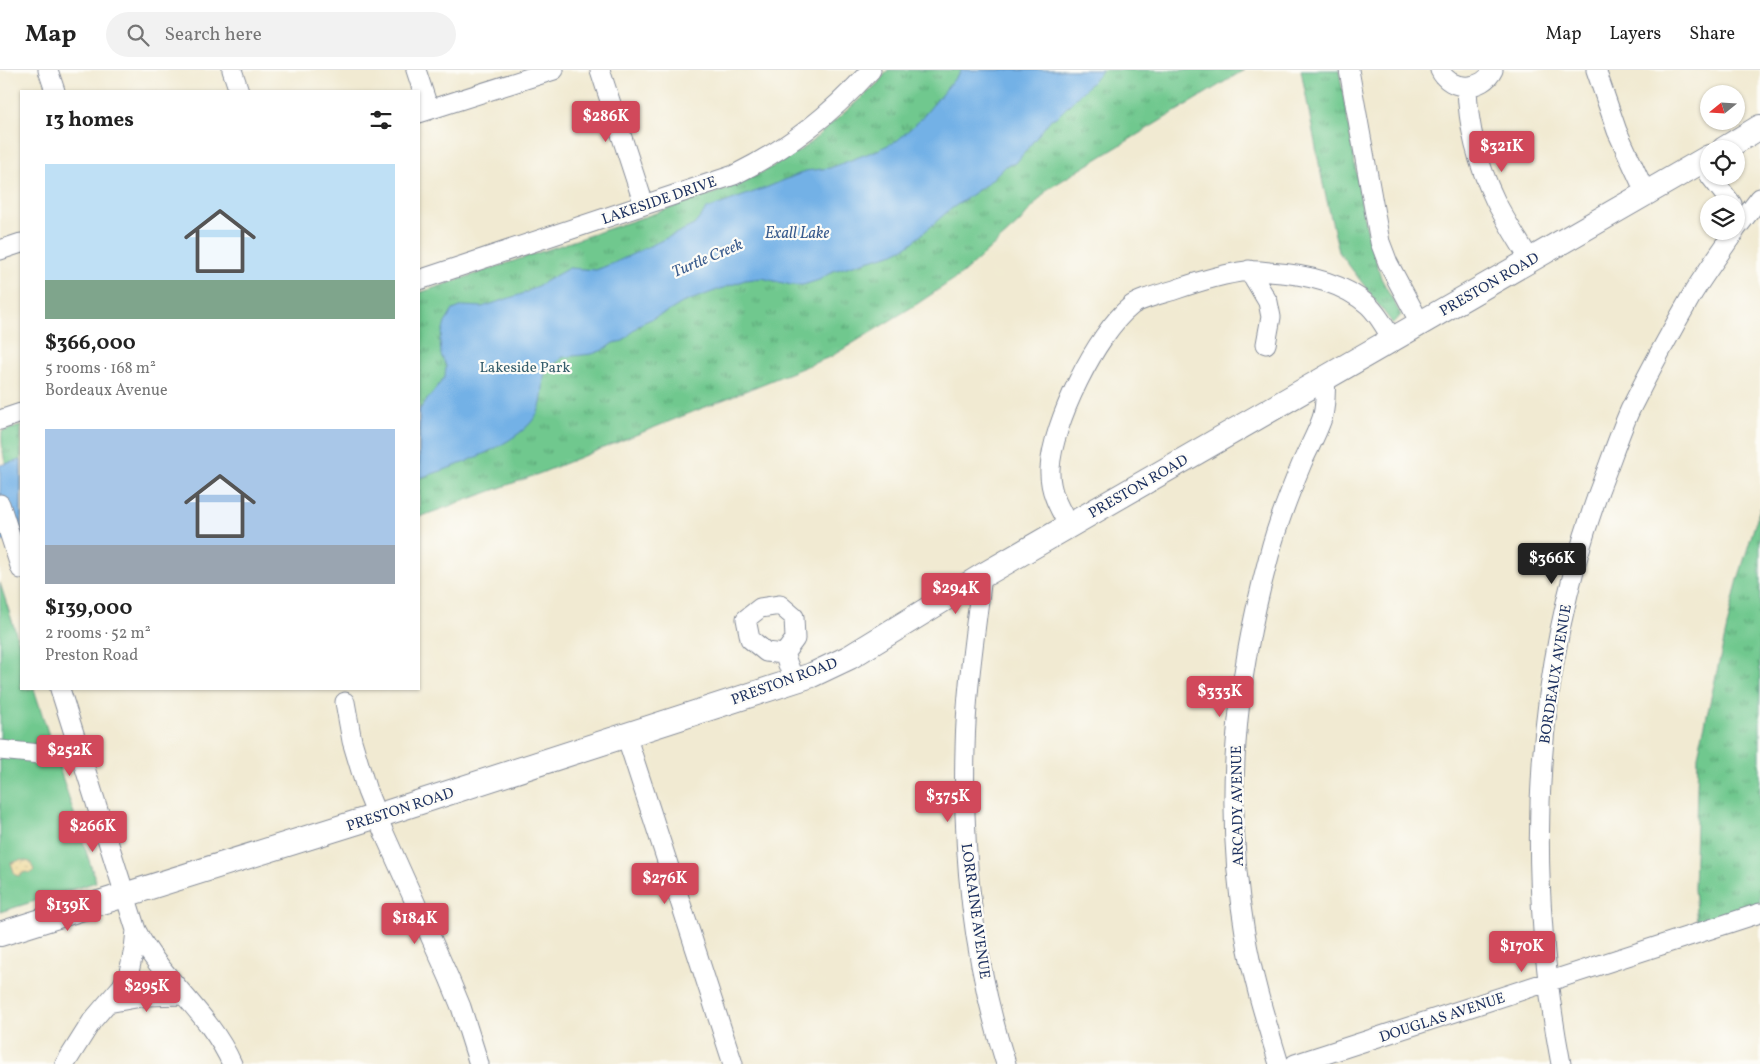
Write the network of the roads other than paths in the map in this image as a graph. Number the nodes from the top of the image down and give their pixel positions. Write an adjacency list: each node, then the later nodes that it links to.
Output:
1 (48, 70): 12 (street)
2 (232, 70): 13 (street)
3 (416, 70): 14 (street)
4 (554, 70): 16 (street)
5 (600, 70): 22 (street)
6 (871, 70): 22 (street, LAKESIDE DRIVE)
7 (1349, 70): 30 (street)
8 (1440, 70): 11 (street)
9 (1493, 70): 11 (street)
10 (1596, 70): 20 (street)
11 (1467, 87): 27 (street)
12 (55, 90)
13 (239, 90)
14 (420, 90)
15 (420, 91): 16 (street)
16 (424, 112)
17 (1760, 127): 18 (main road)
18 (1739, 140)
19 (1700, 171): 20 (main road, PRESTON ROAD)
20 (1646, 194): 27 (main road, PRESTON ROAD)
21 (1760, 198): 23 (street, BORDEAUX AVENUE)
22 (644, 205): 29 (street, LAKESIDE DRIVE)
23 (1745, 214)
24 (1727, 240): 52 (street, BORDEAUX AVENUE)
25 (20, 243): 26 (street)
26 (0, 250)
27 (1530, 260): 30 (main road, PRESTON ROAD)
28 (1249, 270): 31 (street); 32 (street); 37 (street)
29 (420, 280)
30 (1420, 323): 31 (main road, PRESTON ROAD)
31 (1392, 339): 33 (main road, PRESTON ROAD)
32 (1266, 344)
33 (1326, 377): 37 (main road, PRESTON ROAD); 60 (street, ARCADY AVENUE)
34 (20, 413): 35 (street)
35 (0, 420)
36 (0, 504): 38 (street)
37 (1069, 526): 39 (main road, PRESTON ROAD)
38 (20, 566)
39 (982, 576): 41 (main road, PRESTON ROAD); 59 (street, LORRAINE AVENUE)
40 (784, 654): 41 (street)
41 (794, 680): 44 (main road, PRESTON ROAD)
42 (60, 690): 45 (street)
43 (345, 702): 47 (street)
44 (626, 736): 47 (main road, PRESTON ROAD); 58 (street)
45 (77, 744): 46 (street); 48 (street)
46 (0, 750)
47 (377, 816): 48 (main road, PRESTON ROAD); 57 (street)
48 (124, 894): 50 (street); 51 (main road, PRESTON ROAD)
49 (1760, 913): 52 (street, DOUGLAS AVENUE)
50 (136, 930): 53 (street); 54 (street)
51 (0, 934)
52 (1548, 982): 61 (street, DOUGLAS AVENUE); 62 (street, BORDEAUX AVENUE)
53 (183, 995): 54 (street); 56 (street)
54 (108, 1003): 55 (street)
55 (65, 1064)
56 (232, 1064)
57 (479, 1064)
58 (733, 1064)
59 (1006, 1064)
60 (1279, 1064)
61 (1295, 1064)
62 (1561, 1064)

